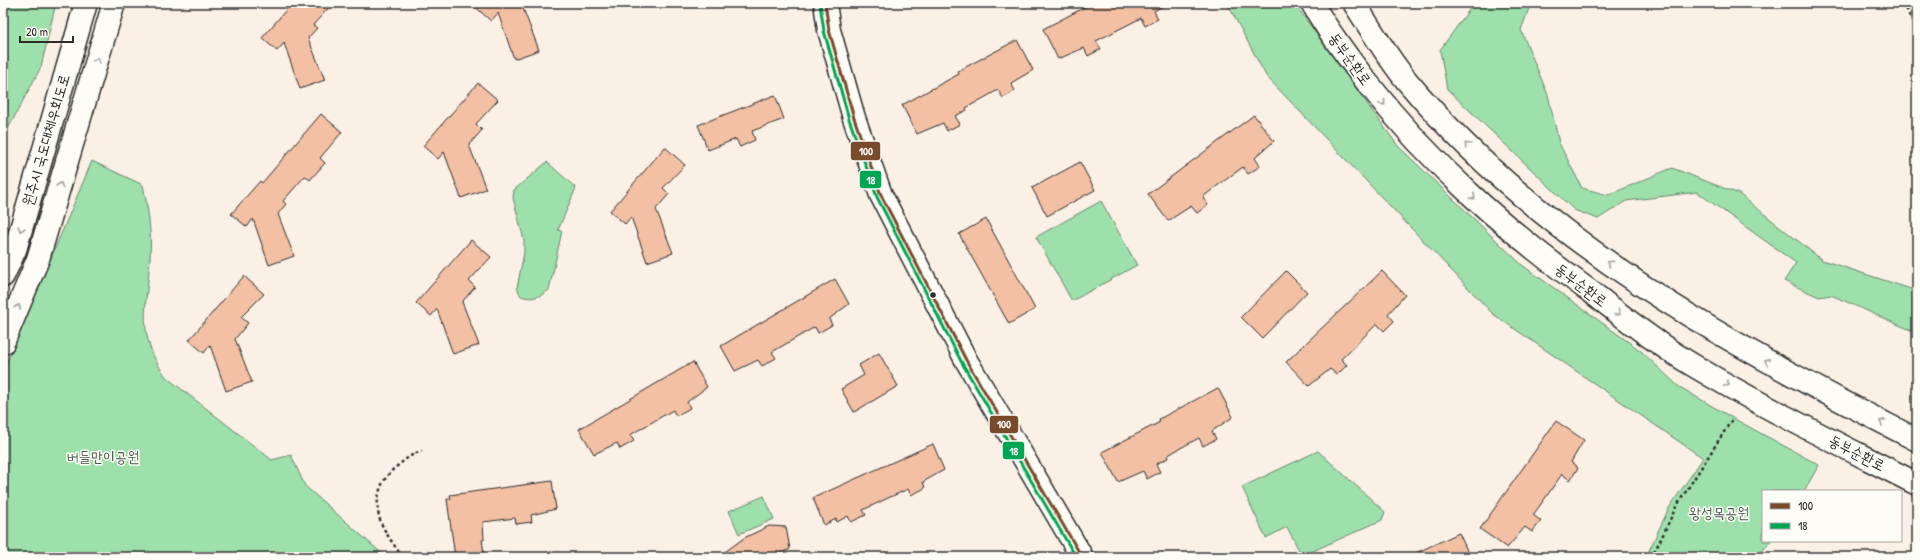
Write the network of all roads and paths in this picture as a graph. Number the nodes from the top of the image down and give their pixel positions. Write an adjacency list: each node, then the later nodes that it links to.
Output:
1 (86, 3): 8 (main road, 원주시 국도대체우회도로, one-way to 8)
2 (114, 3): 9 (main road, one-way to 2)
3 (825, 3): 15 (main road)
4 (1312, 3): 13 (main road, 동부순환로, one-way to 13)
5 (1354, 3): 11 (main road, one-way to 5)
6 (1904, 3): 7 (path)
7 (1917, 33)
8 (3, 276)
9 (3, 343)
10 (1733, 418): 16 (path)
11 (1917, 440)
12 (422, 451): 14 (path)
13 (1917, 484)
14 (402, 557)
15 (1082, 557)
16 (1650, 557)

